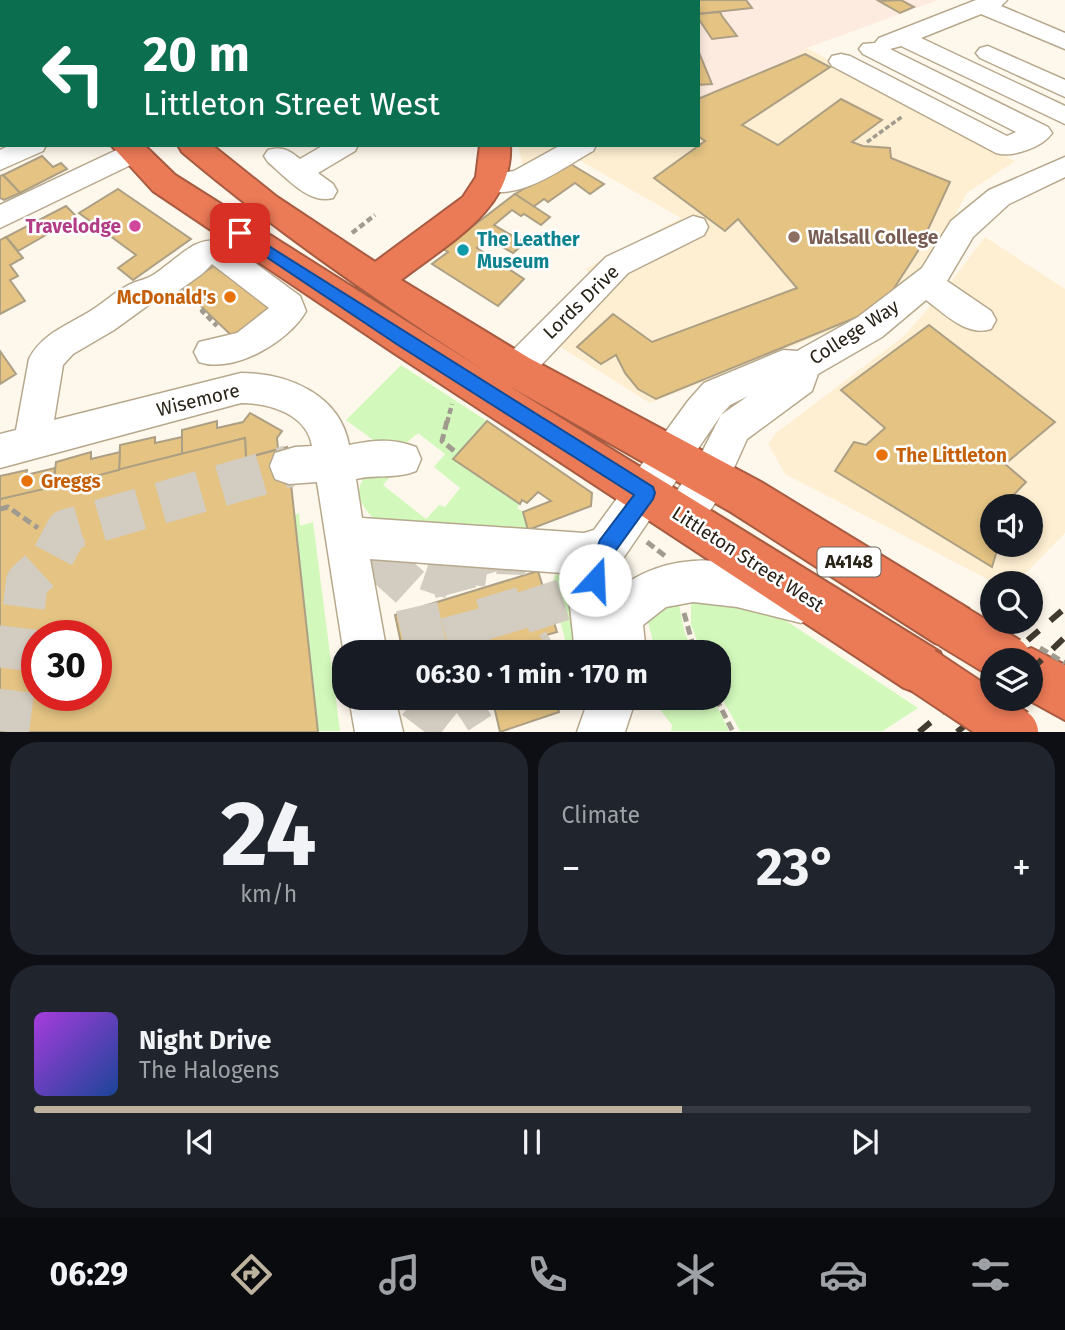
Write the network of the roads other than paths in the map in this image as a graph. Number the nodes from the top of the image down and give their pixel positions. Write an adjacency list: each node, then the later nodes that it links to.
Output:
1 (1018, 0): 3 (street)
2 (989, 3): 4 (street); 6 (street)
3 (1065, 21)
4 (960, 32): 5 (street); 8 (street); 9 (street)
5 (901, 37): 7 (street); 10 (street)
6 (1065, 42)
7 (871, 49): 7 (street)
8 (1065, 66)
9 (1065, 89)
10 (1065, 116)
11 (29, 147): 17 (street)
12 (142, 147): 21 (street); 25 (highway, Littleton Street West / A4148)
13 (195, 147): 23 (highway, A4148)
14 (339, 147): 20 (street)
15 (495, 147): 19 (highway)
16 (580, 147): 19 (street)
17 (0, 161)
18 (1065, 166): 24 (street, College Way)
19 (490, 183): 23 (highway)
20 (323, 191)
21 (0, 218)
22 (693, 227): 28 (street, Lords Drive)
23 (374, 281): 25 (highway); 28 (highway, A4148)
24 (925, 283): 26 (street); 32 (street, College Way)
25 (318, 284): 34 (highway, Littleton Street West / A4148)
26 (979, 320)
27 (211, 352): 29 (street)
28 (515, 370): 32 (highway, A4148)
29 (16, 447): 31 (street, Wisemore)
30 (402, 459): 31 (street)
31 (335, 465): 33 (street); 37 (street, Wisemore)
32 (691, 466): 34 (street, College Way); 40 (highway, A4148, bridge)
33 (290, 476)
34 (639, 520): 35 (street); 36 (highway, Littleton Street West / A4148); 38 (street, College Way)
35 (358, 538)
36 (824, 607): 39 (street); 45 (highway, Littleton Street West / A4148, bridge)
37 (362, 640)
38 (596, 640)
39 (623, 640)
40 (988, 648)
41 (1043, 680): 42 (highway)
42 (1065, 694)
43 (374, 710): 44 (street)
44 (379, 732)
45 (1015, 732)

